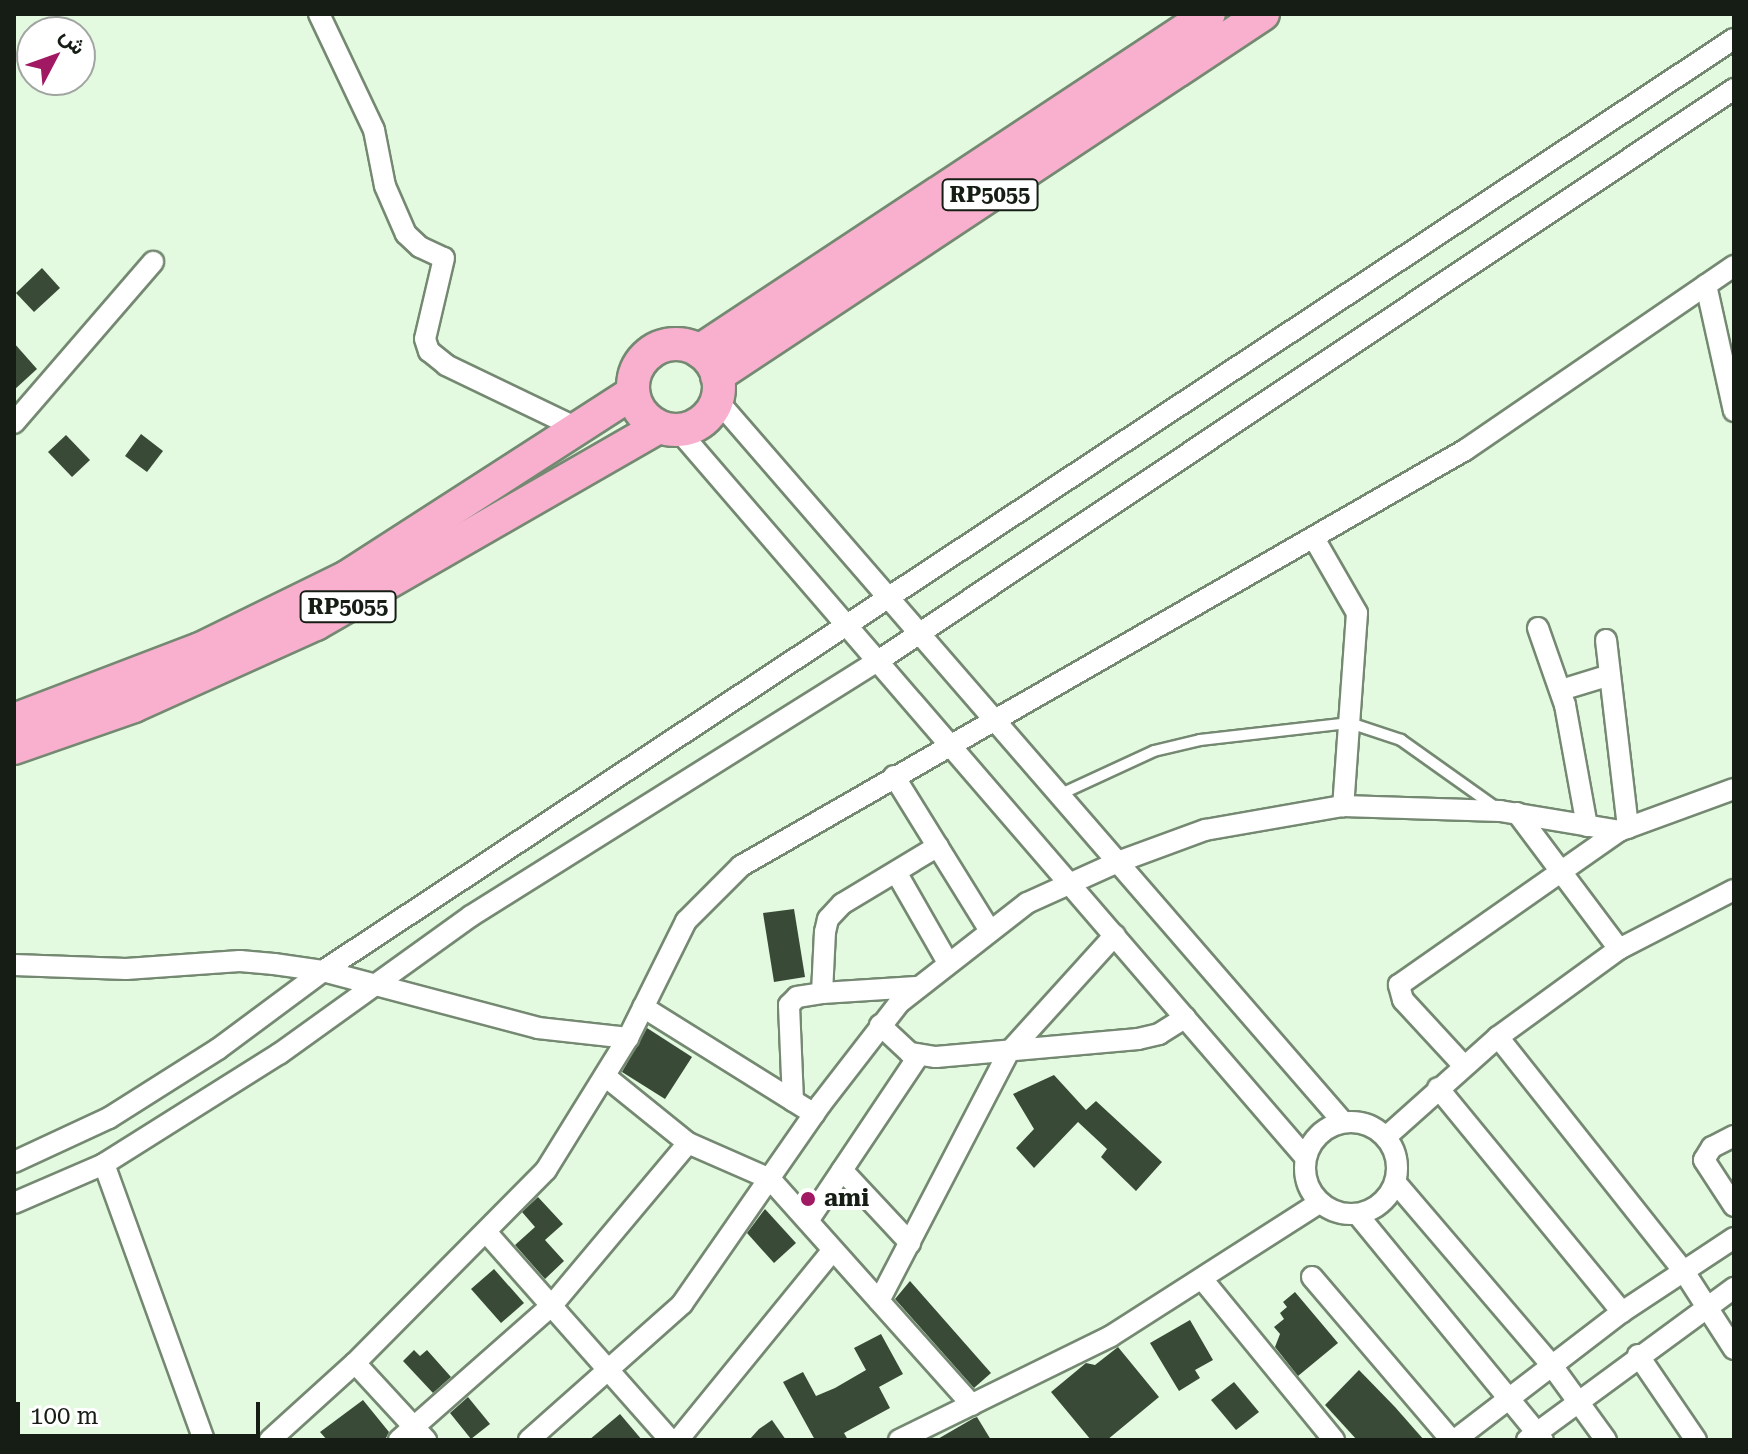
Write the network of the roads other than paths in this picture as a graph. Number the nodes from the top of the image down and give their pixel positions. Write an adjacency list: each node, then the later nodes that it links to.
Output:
1 (319, 14): 13 (street)
2 (1209, 14): 9 (highway, RP5055)
3 (1263, 14): 9 (highway, RP5055)
4 (1734, 39): 16 (street)
5 (1734, 89): 19 (street)
6 (153, 262): 12 (street)
7 (1734, 266): 8 (street)
8 (1706, 285): 11 (street); 15 (street)
9 (711, 376): 10 (highway); 14 (highway, RP5055); 16 (street)
10 (633, 393): 13 (highway, RP5055); 14 (highway)
11 (1734, 411)
12 (14, 423)
13 (579, 429): 24 (highway, RP5055)
14 (669, 429): 17 (street); 28 (highway, RP5055)
15 (1315, 540): 25 (street); 26 (street)
16 (889, 596): 17 (street); 19 (street)
17 (850, 624): 21 (street); 47 (street)
18 (1538, 628): 23 (street)
19 (920, 632): 21 (street); 25 (street)
20 (1606, 640): 22 (street)
21 (878, 661): 27 (street); 48 (street)
22 (1610, 675): 23 (street); 35 (street)
23 (1561, 690): 34 (street)
24 (14, 720)
25 (996, 720): 27 (street); 31 (street)
26 (1350, 723): 31 (lane); 32 (street); 33 (lane)
27 (948, 744): 29 (street); 40 (street)
28 (14, 748)
29 (894, 776): 36 (street); 51 (street)
30 (1734, 789): 35 (street)
31 (1061, 794): 37 (street)
32 (1343, 806): 33 (street); 37 (street)
33 (1509, 812): 34 (street); 38 (street)
34 (1587, 826): 35 (street)
35 (1624, 830): 38 (street)
36 (938, 846): 39 (street); 42 (street)
37 (1118, 862): 40 (street); 63 (street)
38 (1560, 871): 44 (street); 58 (street)
39 (896, 872): 45 (street); 50 (street)
40 (1070, 883): 42 (street); 43 (street)
41 (1734, 890): 44 (street)
42 (989, 929): 45 (street)
43 (1115, 935): 52 (street); 56 (street)
44 (1619, 949): 54 (street)
45 (947, 961): 49 (street)
46 (14, 965): 47 (street)
47 (323, 971): 48 (street); 68 (street)
48 (371, 986): 55 (street); 69 (street)
49 (916, 987): 50 (street); 53 (street)
50 (822, 993): 61 (street)
51 (643, 1007): 55 (street); 61 (street)
52 (1185, 1018): 56 (street); 67 (street)
53 (880, 1025): 57 (street); 62 (street)
54 (1498, 1037): 58 (street); 82 (street)
55 (628, 1038): 59 (street)
56 (1008, 1053): 57 (street); 80 (street)
57 (919, 1055): 70 (street)
58 (1464, 1066): 60 (street)
59 (605, 1076): 66 (street); 78 (street)
60 (1438, 1088): 65 (street); 89 (street)
61 (793, 1101): 62 (street)
62 (814, 1114): 71 (street)
63 (1343, 1122): 65 (street); 67 (street)
64 (1734, 1136): 75 (street)
65 (1386, 1137): 72 (street)
66 (688, 1143): 71 (street); 87 (street)
67 (1305, 1157): 74 (street)
68 (14, 1162)
69 (104, 1164): 73 (street); 100 (street)
70 (842, 1170): 77 (street); 80 (street)
71 (770, 1179): 77 (street); 94 (street)
72 (1396, 1183): 76 (street); 93 (street)
73 (14, 1203)
74 (1319, 1203): 76 (street); 84 (street)
75 (1734, 1206)
76 (1358, 1215): 95 (street)
77 (808, 1221): 81 (street)
78 (487, 1233): 87 (street); 92 (street)
79 (1734, 1238): 82 (street)
80 (910, 1243): 86 (street)
81 (833, 1250): 86 (street); 105 (street)
82 (1683, 1270): 88 (street); 89 (street)
83 (1312, 1277): 108 (street)
84 (1203, 1280): 97 (street); 107 (street)
85 (1734, 1288): 88 (street)
86 (879, 1301): 97 (street)
87 (553, 1304): 94 (street); 98 (street)
88 (1706, 1306): 90 (street); 91 (street)
89 (1622, 1312): 93 (street)
90 (1734, 1349)
91 (1638, 1355): 96 (street); 110 (street)
92 (355, 1363): 98 (street); 101 (street)
93 (1550, 1363): 95 (street); 96 (street)
94 (611, 1370): 103 (street); 104 (street)
95 (1508, 1395): 99 (street); 108 (street)
96 (1578, 1400): 99 (street); 109 (street)
97 (972, 1405): 106 (street)
98 (421, 1433): 102 (street)
99 (1536, 1437)
100 (204, 1440)
101 (270, 1440)
102 (399, 1440)
103 (529, 1440)
104 (670, 1440)
105 (678, 1440)
106 (899, 1440)
107 (1334, 1440)
108 (1453, 1440)
109 (1606, 1440)
110 (1696, 1440)

